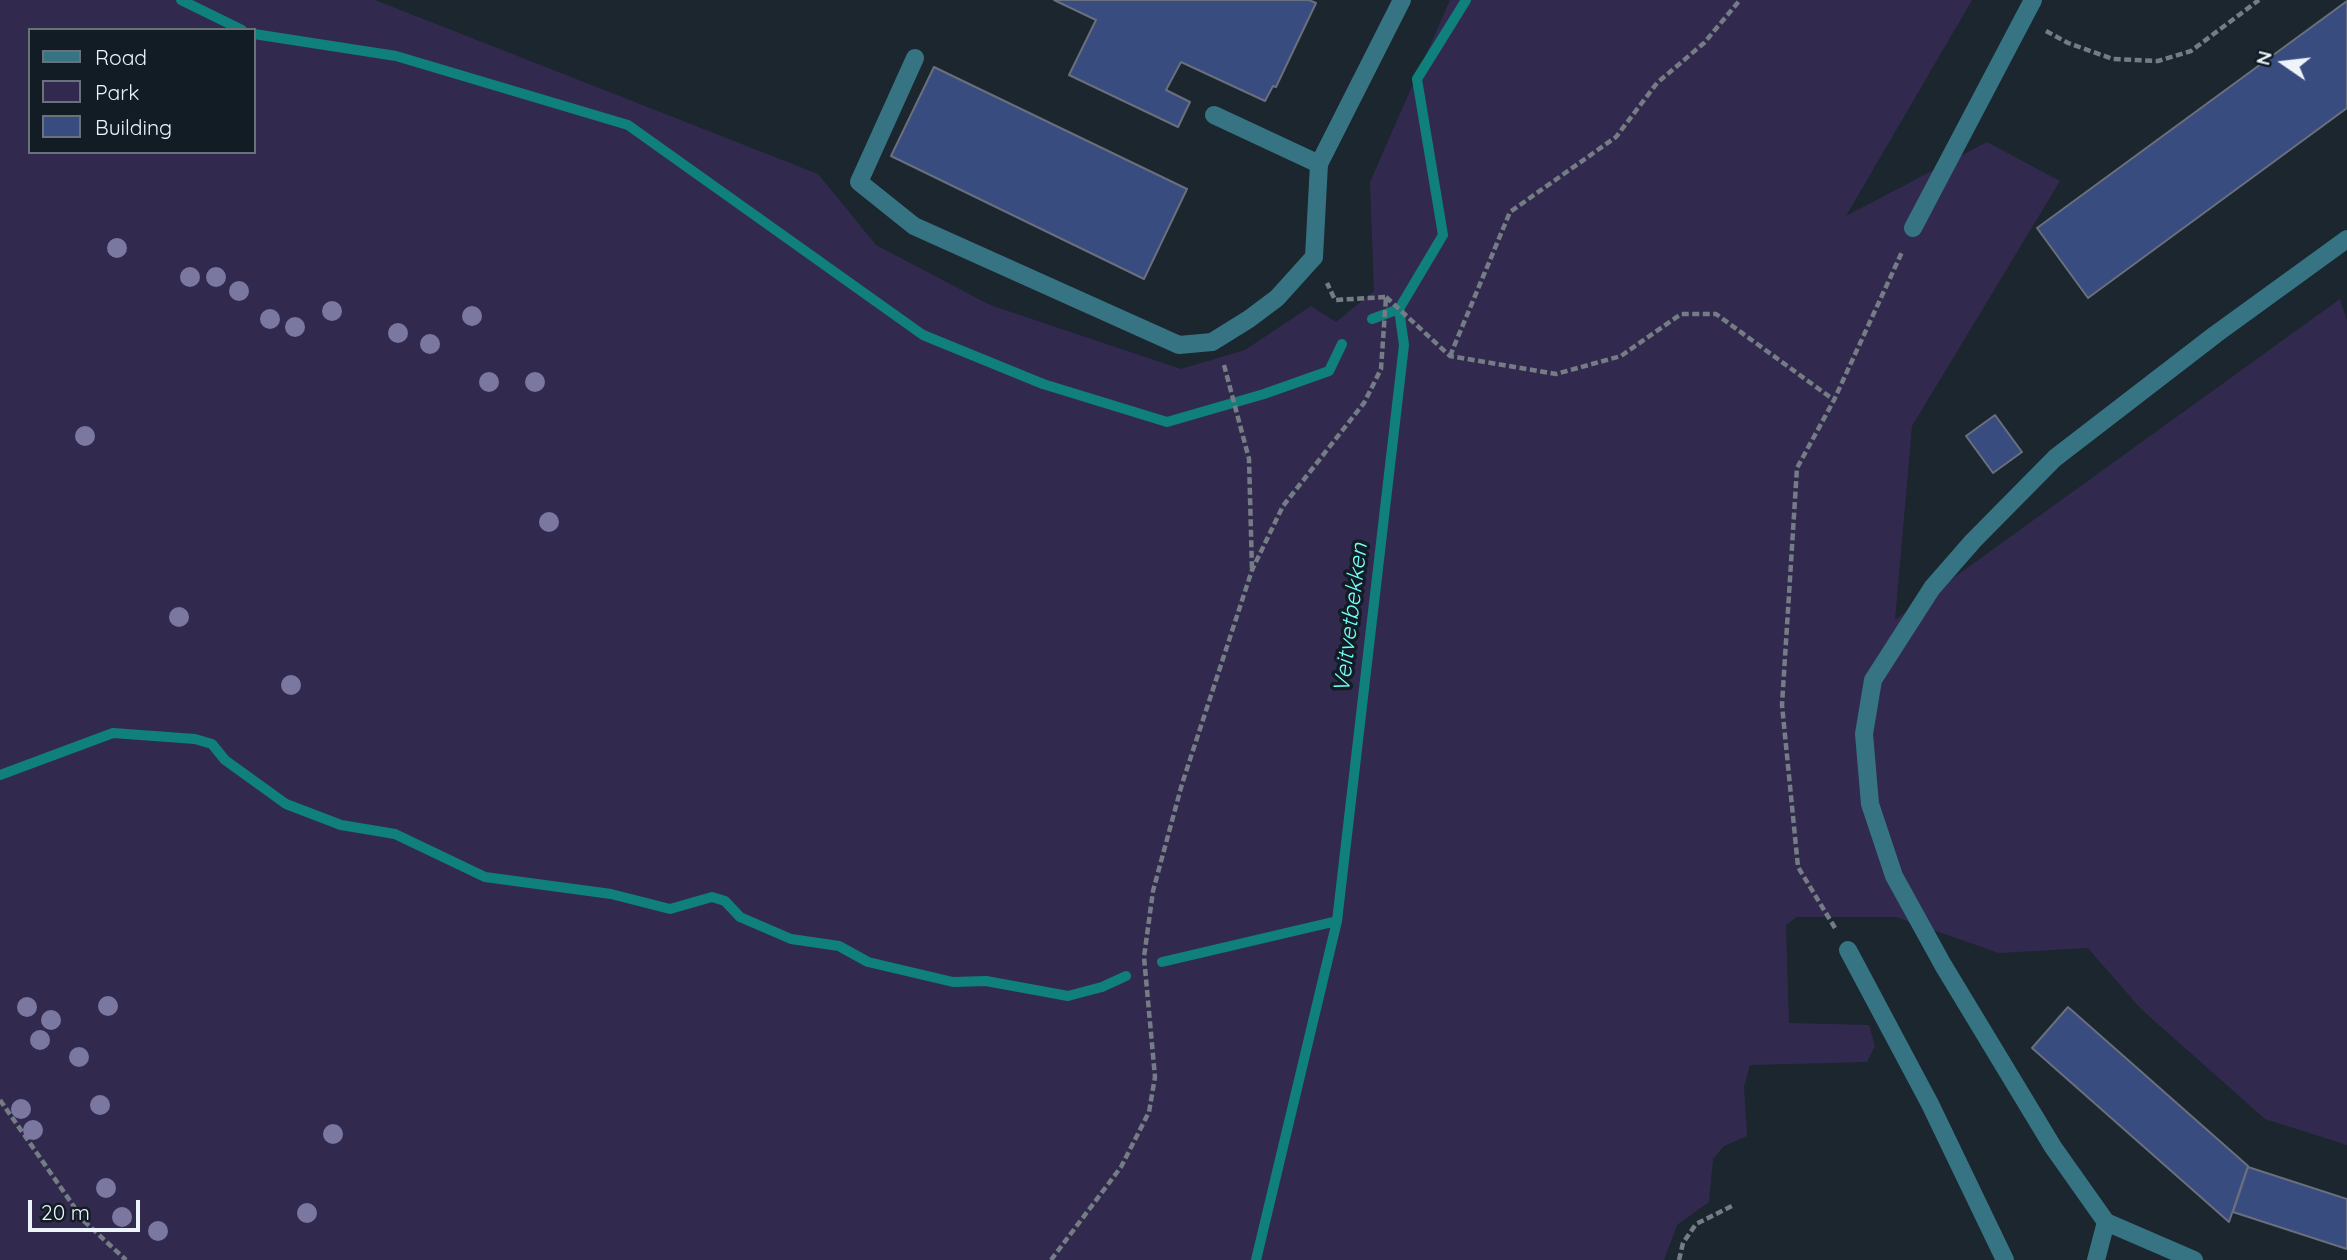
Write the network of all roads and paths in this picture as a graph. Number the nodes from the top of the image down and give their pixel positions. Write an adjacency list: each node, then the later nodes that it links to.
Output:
1 (1402, 0): 8 (street)
2 (1740, 0): 13 (path)
3 (2033, 0): 5 (street)
4 (2259, 0): 5 (path)
5 (2023, 19): 9 (street)
6 (915, 58): 11 (street)
7 (1214, 115): 8 (street)
8 (1319, 164): 11 (street)
9 (1913, 228): 15 (path)
10 (2347, 240): 20 (street)
11 (1314, 257): 12 (path)
12 (1386, 297): 13 (path); 16 (path)
13 (1450, 356): 15 (path)
14 (1233, 392): 16 (path)
15 (1834, 400): 17 (path)
16 (1252, 570): 22 (path)
17 (1848, 950): 24 (street)
18 (0, 1100): 21 (path)
19 (1734, 1205): 23 (path)
20 (2106, 1222): 25 (street); 26 (street)
21 (126, 1260)
22 (1051, 1260)
23 (1679, 1260)
24 (2005, 1260)
25 (2096, 1260)
26 (2194, 1260)

